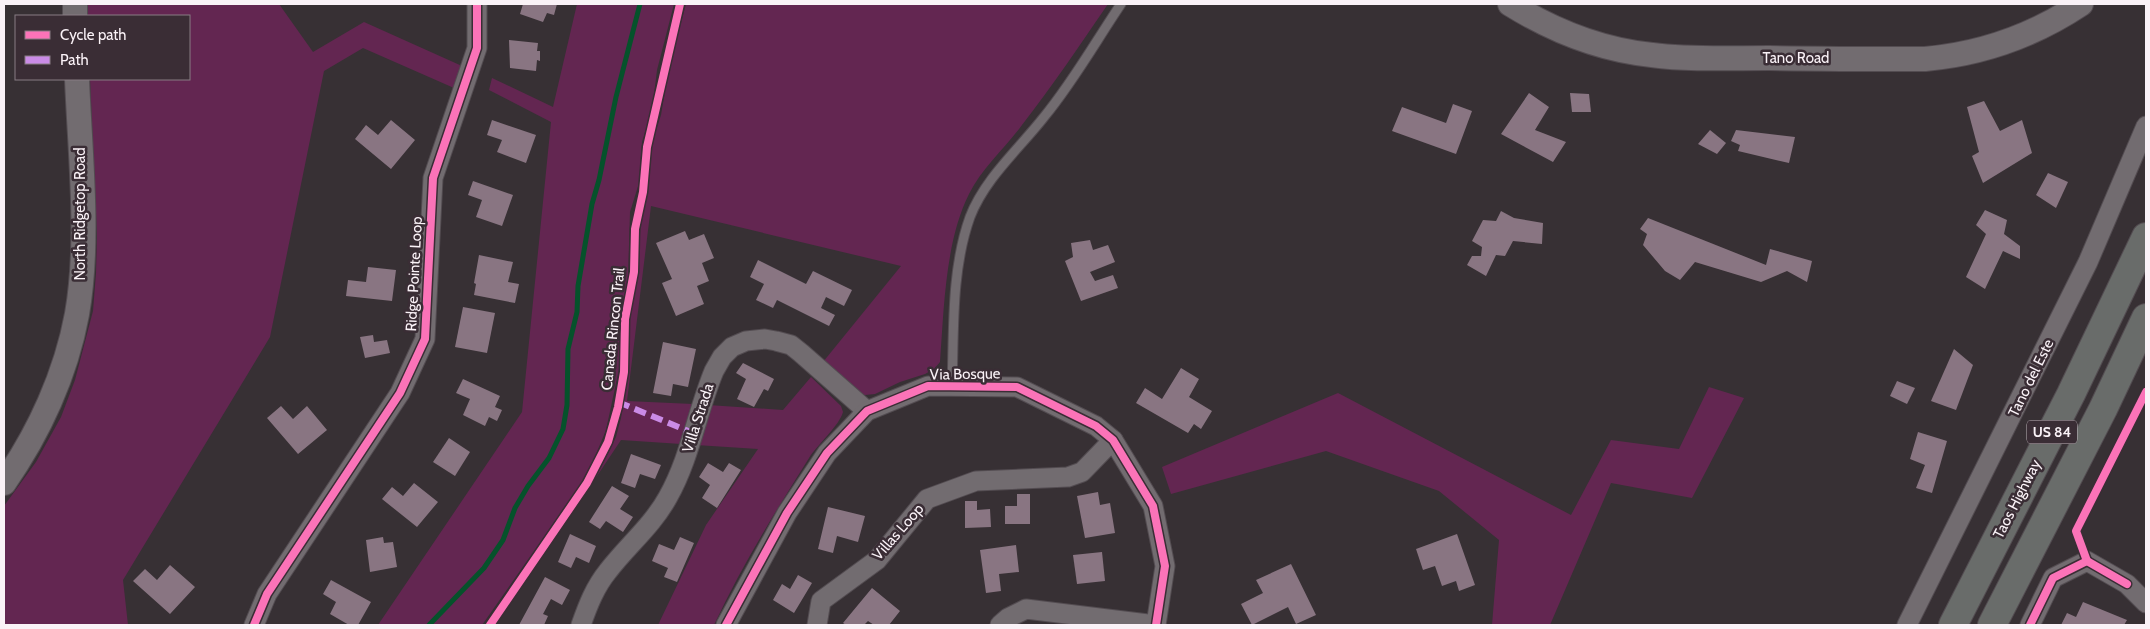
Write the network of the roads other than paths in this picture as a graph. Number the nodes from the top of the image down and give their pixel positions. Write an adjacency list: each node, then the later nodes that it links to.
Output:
1 (477, 4): 14 (street, Ridge Pointe Loop)
2 (1121, 4): 9 (lane)
3 (1510, 4): 4 (street, Tano Road)
4 (2081, 4)
5 (78, 80): 12 (street, North Ridgetop Road)
6 (2146, 126): 20 (street, Tano del Este)
7 (2146, 237): 21 (highway, Taos Highway / US 84)
8 (2146, 318): 22 (highway, US 84)
9 (952, 386): 10 (street, Via Bosque); 11 (street, Via Bosque)
10 (867, 411): 15 (street, Villa Strada); 16 (street, Via Bosque)
11 (1113, 440): 17 (street, Villas Loop); 19 (street, Via Bosque)
12 (4, 483)
13 (2146, 603): 23 (street)
14 (254, 625)
15 (581, 625)
16 (726, 625)
17 (817, 625)
18 (1000, 625): 19 (street)
19 (1156, 625)
20 (1906, 625)
21 (1953, 625)
22 (1992, 625)
23 (2030, 625)

